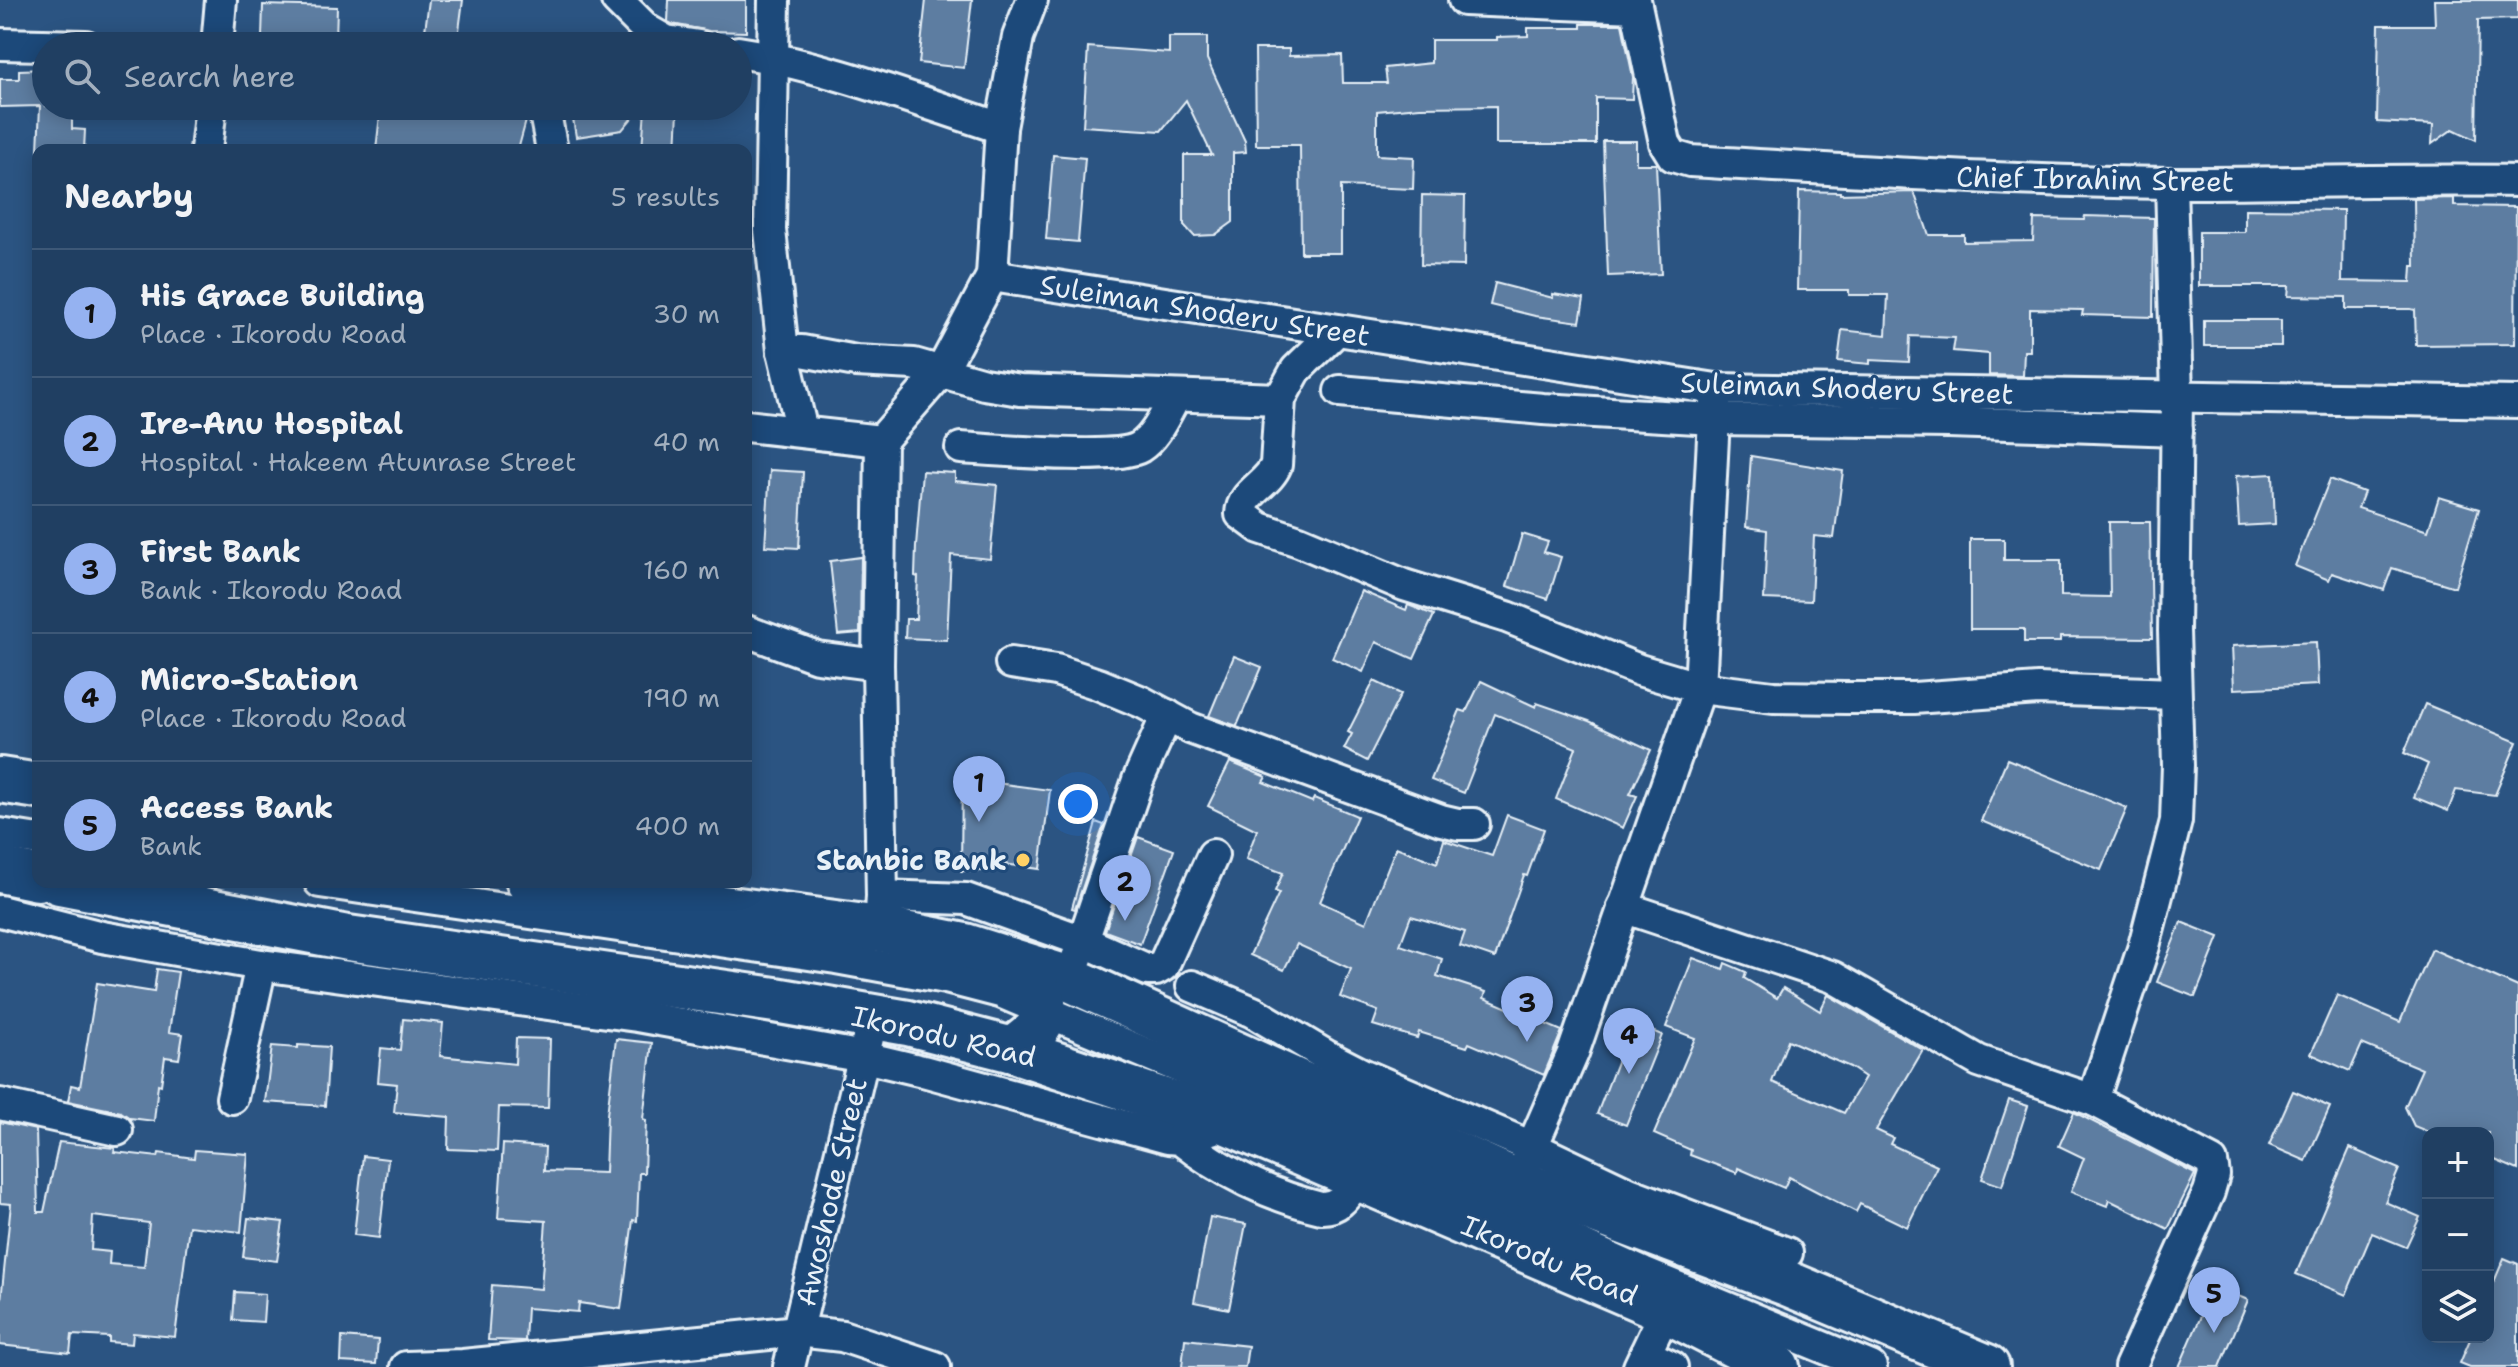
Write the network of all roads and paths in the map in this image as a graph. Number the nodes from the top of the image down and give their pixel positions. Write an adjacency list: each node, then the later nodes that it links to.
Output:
1 (221, 0): 7 (street)
2 (617, 0): 8 (street)
3 (774, 0): 12 (street)
4 (1032, 0): 15 (street)
5 (1464, 0): 6 (street)
6 (1635, 4): 19 (street, Chief Ibrahim Street)
7 (218, 32)
8 (650, 32)
9 (0, 44): 10 (street)
10 (32, 45)
11 (752, 54): 12 (street)
12 (773, 57): 15 (street); 22 (street)
13 (209, 120): 16 (street)
14 (546, 120): 17 (street)
15 (1001, 128): 20 (street)
16 (207, 144)
17 (551, 144)
18 (2518, 181): 19 (street, Chief Ibrahim Street)
19 (2171, 183): 27 (street)
20 (992, 276): 21 (street, Suleiman Shoderu Street); 23 (street)
21 (1336, 331): 24 (street, Suleiman Shoderu Street); 28 (street)
22 (783, 351): 23 (street); 33 (street)
23 (941, 372): 26 (street); 34 (street)
24 (1716, 389): 27 (street, Suleiman Shoderu Street); 30 (street)
25 (1340, 391): 30 (street)
26 (1176, 396): 28 (street); 35 (street)
27 (2177, 397): 29 (street, Suleiman Shoderu Street); 32 (street)
28 (1280, 399): 39 (street)
29 (2518, 402)
30 (1714, 419): 32 (street); 39 (street)
31 (752, 427): 33 (street)
32 (2177, 430): 40 (street)
33 (802, 431): 34 (street)
34 (881, 441): 38 (street)
35 (961, 448)
36 (752, 633): 38 (street)
37 (1011, 663): 41 (street)
38 (878, 665): 55 (street)
39 (1700, 688): 40 (street); 53 (street)
40 (2175, 694): 62 (street)
41 (1167, 715): 44 (street); 57 (street)
42 (0, 780): 43 (highway)
43 (32, 785)
44 (1474, 824)
45 (0, 834): 46 (street)
46 (32, 839)
47 (1213, 855): 57 (street)
48 (0, 871): 49 (highway)
49 (32, 877)
50 (90, 888): 59 (highway, Ikorodu Road)
51 (361, 888): 57 (street)
52 (599, 888): 55 (highway)
53 (1623, 907): 62 (street); 67 (street)
54 (0, 911): 56 (street)
55 (881, 912): 57 (highway); 57 (street)
56 (261, 965): 59 (street); 61 (street)
57 (1065, 976): 60 (highway); 67 (highway); 79 (street)
58 (1192, 986): 67 (street)
59 (868, 1037): 60 (highway, Ikorodu Road); 66 (street); 71 (street, Awoshode Street)
60 (1013, 1050): 64 (highway, Ikorodu Road)
61 (232, 1098)
62 (2093, 1100): 82 (street)
63 (0, 1104): 65 (street)
64 (1230, 1123): 66 (street); 68 (highway, Ikorodu Road)
65 (117, 1130)
66 (1180, 1139): 68 (street)
67 (1526, 1165): 69 (street); 72 (highway)
68 (1359, 1178): 70 (highway, Ikorodu Road)
69 (1787, 1253)
70 (1666, 1310): 73 (street); 78 (highway, Ikorodu Road)
71 (798, 1331): 74 (street); 75 (street, Awoshode Street); 76 (street)
72 (1947, 1349): 80 (highway); 81 (highway)
73 (1642, 1360): 77 (street)
74 (406, 1367)
75 (789, 1367)
76 (935, 1367)
77 (1672, 1367)
78 (1777, 1367)
79 (1871, 1367)
80 (1898, 1367)
81 (1987, 1367)
82 (2130, 1367)

